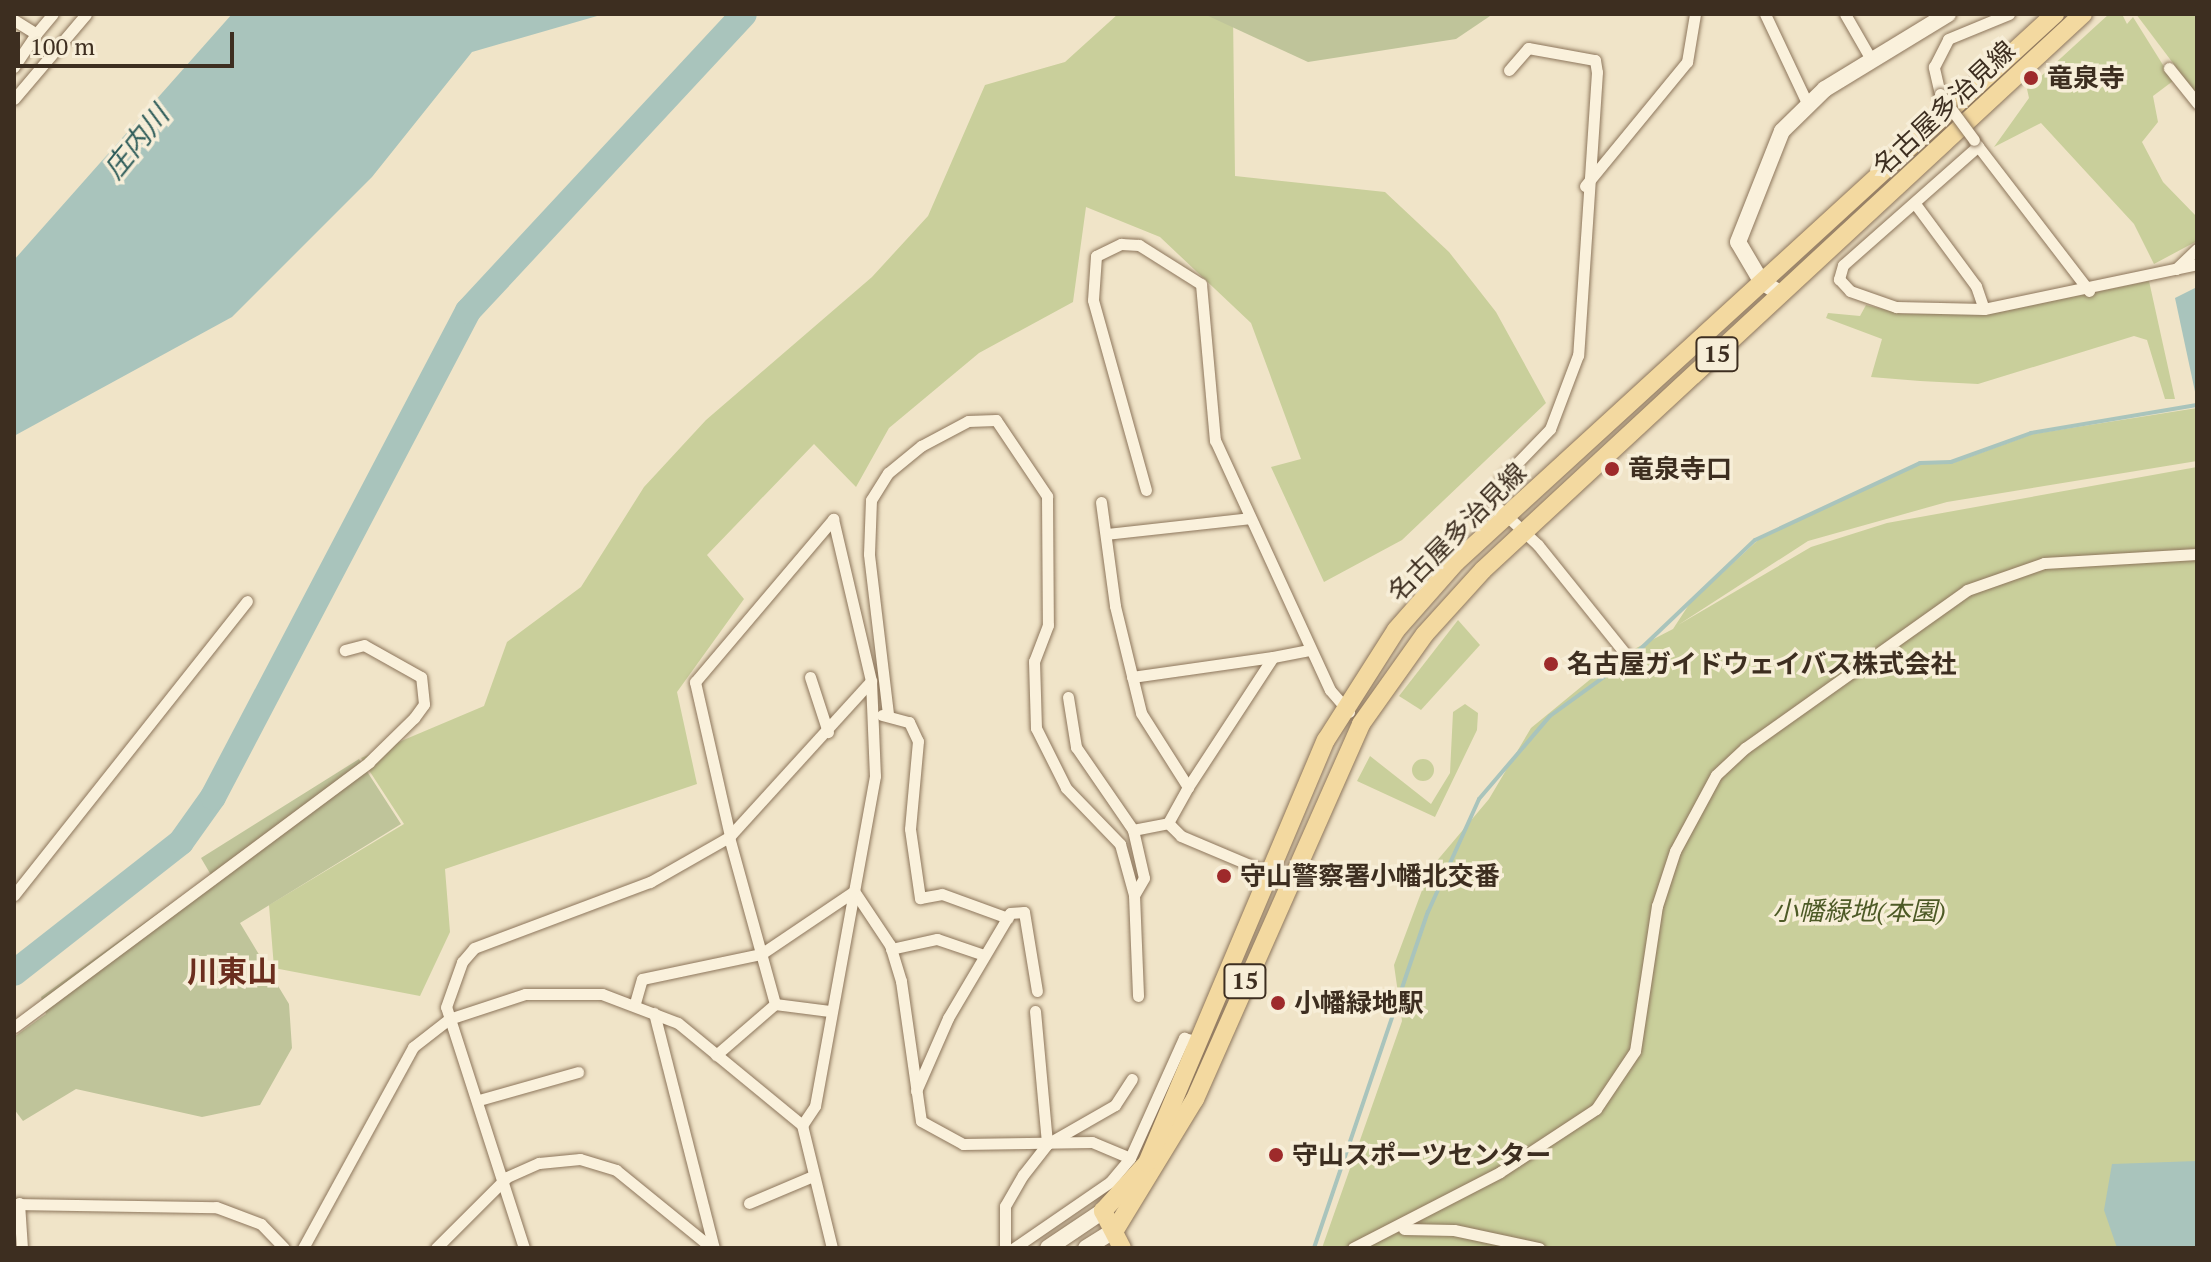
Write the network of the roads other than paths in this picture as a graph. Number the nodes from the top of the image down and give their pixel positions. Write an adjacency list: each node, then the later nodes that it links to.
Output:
1 (53, 14): 11 (street)
2 (86, 14): 16 (street)
3 (1695, 14): 20 (street)
4 (1765, 14): 17 (street)
5 (1845, 14): 12 (street)
6 (1948, 14): 12 (street)
7 (2009, 14): 19 (street, bridge)
8 (2055, 14): 25 (main road, 名古屋多治見線 / 15)
9 (2083, 14): 27 (main road, 名古屋多治見線 / 15)
10 (14, 20): 11 (street)
11 (36, 34): 13 (street)
12 (1872, 61): 17 (street)
13 (14, 67)
14 (2169, 68): 18 (street)
15 (1509, 70): 20 (street)
16 (14, 99)
17 (1807, 103): 25 (street)
18 (2197, 103)
19 (1976, 143): 21 (street); 26 (street)
20 (1585, 186): 31 (street)
21 (1916, 205): 28 (street); 28 (street)
22 (2197, 249): 24 (street)
23 (2197, 264): 24 (street)
24 (2175, 269): 26 (street)
25 (1761, 281): 27 (street); 31 (main road, 名古屋多治見線 / 15)
26 (2089, 291): 28 (street)
27 (1781, 294): 34 (main road, 名古屋多治見線 / 15)
28 (1984, 309)
29 (1146, 490): 32 (street)
30 (1101, 502): 33 (street)
31 (1506, 516): 34 (street); 45 (main road, 名古屋多治見線 / 15)
32 (1250, 518): 33 (street); 38 (street)
33 (1106, 534): 42 (street)
34 (1523, 534): 40 (street); 48 (main road, 名古屋多治見線 / 15)
35 (2197, 554): 99 (street)
36 (247, 601): 56 (street)
37 (345, 650): 70 (street)
38 (1310, 650): 39 (street); 45 (street)
39 (1273, 657): 42 (street); 50 (street)
40 (1633, 663)
41 (810, 677): 49 (street)
42 (1132, 677): 50 (street)
43 (871, 681): 47 (street); 49 (street); 53 (street)
44 (1068, 697): 52 (street)
45 (1347, 703): 48 (street); 54 (main road, 名古屋多治見線 / 15)
46 (888, 714): 47 (street); 57 (street); 58 (street)
47 (874, 716): 55 (street)
48 (1365, 717): 86 (main road, 名古屋多治見線 / 15)
49 (828, 732): 53 (street)
50 (1188, 787): 51 (street)
51 (1168, 823): 52 (street); 54 (street)
52 (1133, 830): 57 (street)
53 (730, 836): 60 (street); 69 (street)
54 (1271, 874): 71 (main road, 名古屋多治見線 / 15)
55 (854, 891): 59 (street); 60 (street); 66 (street)
56 (14, 895)
57 (1134, 895): 63 (street)
58 (1008, 918): 61 (street); 62 (street)
59 (891, 949): 61 (street); 75 (street)
60 (761, 954): 64 (street); 65 (street)
61 (984, 955): 75 (street)
62 (1037, 991)
63 (1138, 996)
64 (635, 1003): 68 (street); 69 (street)
65 (775, 1004): 66 (street); 72 (street)
66 (830, 1011): 77 (street)
67 (1035, 1011): 78 (street)
68 (654, 1013): 72 (street); 92 (street)
69 (449, 1019): 76 (street); 89 (street)
70 (14, 1027)
71 (1199, 1042): 79 (street); 84 (main road, 名古屋多治見線 / 15)
72 (716, 1055): 77 (street)
73 (578, 1072): 76 (street)
74 (1132, 1079): 78 (street)
75 (916, 1092): 78 (street)
76 (479, 1100): 81 (street)
77 (802, 1125): 80 (street)
78 (1047, 1144): 79 (street); 94 (street)
79 (1130, 1158): 95 (street)
80 (813, 1176): 82 (street); 93 (street)
81 (507, 1177): 90 (street); 91 (street); 92 (street)
82 (749, 1203)
83 (16, 1204): 87 (street); 88 (street)
84 (1103, 1211): 86 (main road); 96 (street)
85 (1404, 1229): 100 (street)
86 (1115, 1230): 97 (street); 98 (main road)
87 (22, 1248)
88 (284, 1248)
89 (303, 1248)
90 (436, 1248)
91 (524, 1248)
92 (713, 1248)
93 (832, 1248)
94 (1005, 1248)
95 (1014, 1248)
96 (1048, 1248)
97 (1086, 1248)
98 (1122, 1248)
99 (1353, 1248)
100 (1539, 1248)

